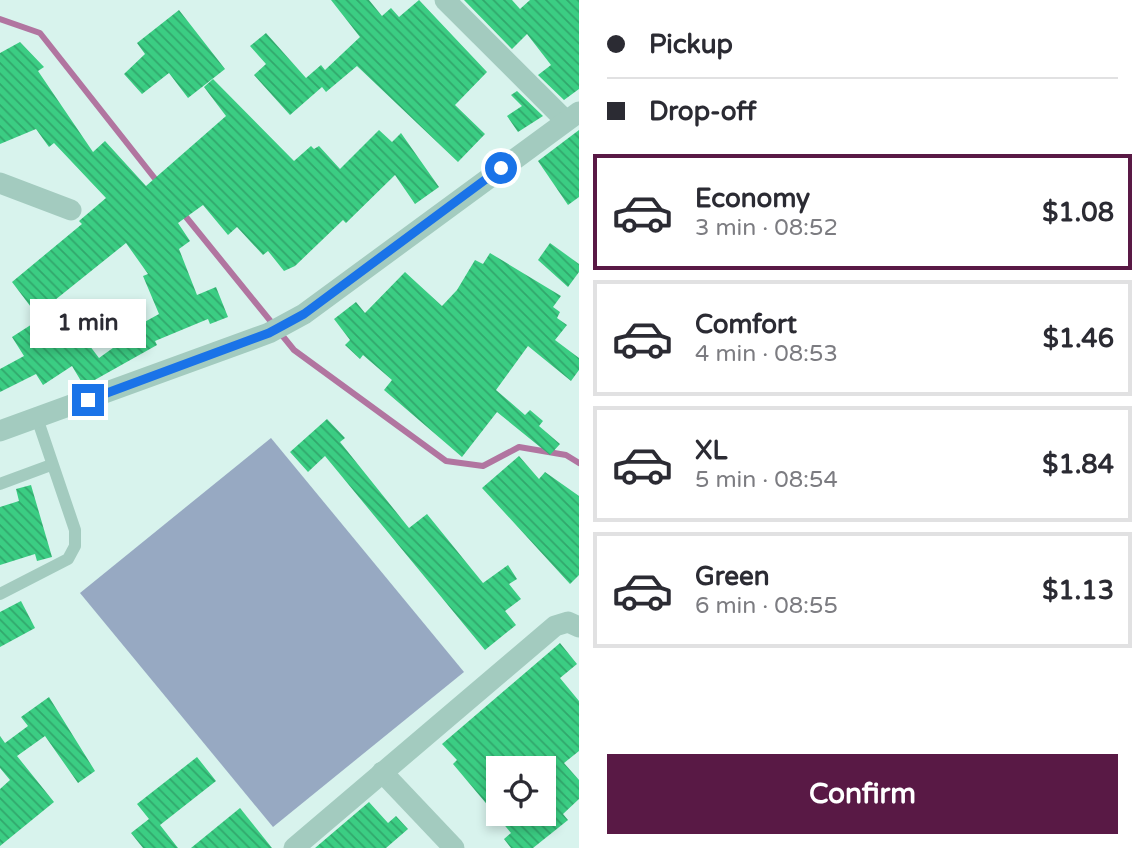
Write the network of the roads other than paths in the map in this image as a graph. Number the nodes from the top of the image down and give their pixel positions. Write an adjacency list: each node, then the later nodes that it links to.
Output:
1 (445, 0): 2 (street)
2 (572, 116): 5 (street)
3 (0, 183): 4 (street)
4 (71, 210)
5 (37, 418): 6 (street); 7 (lane)
6 (0, 432)
7 (51, 465): 8 (lane); 9 (lane)
8 (0, 484)
9 (0, 594)
10 (579, 627): 11 (street)
11 (382, 772): 12 (street); 13 (street)
12 (294, 848)
13 (454, 848)

